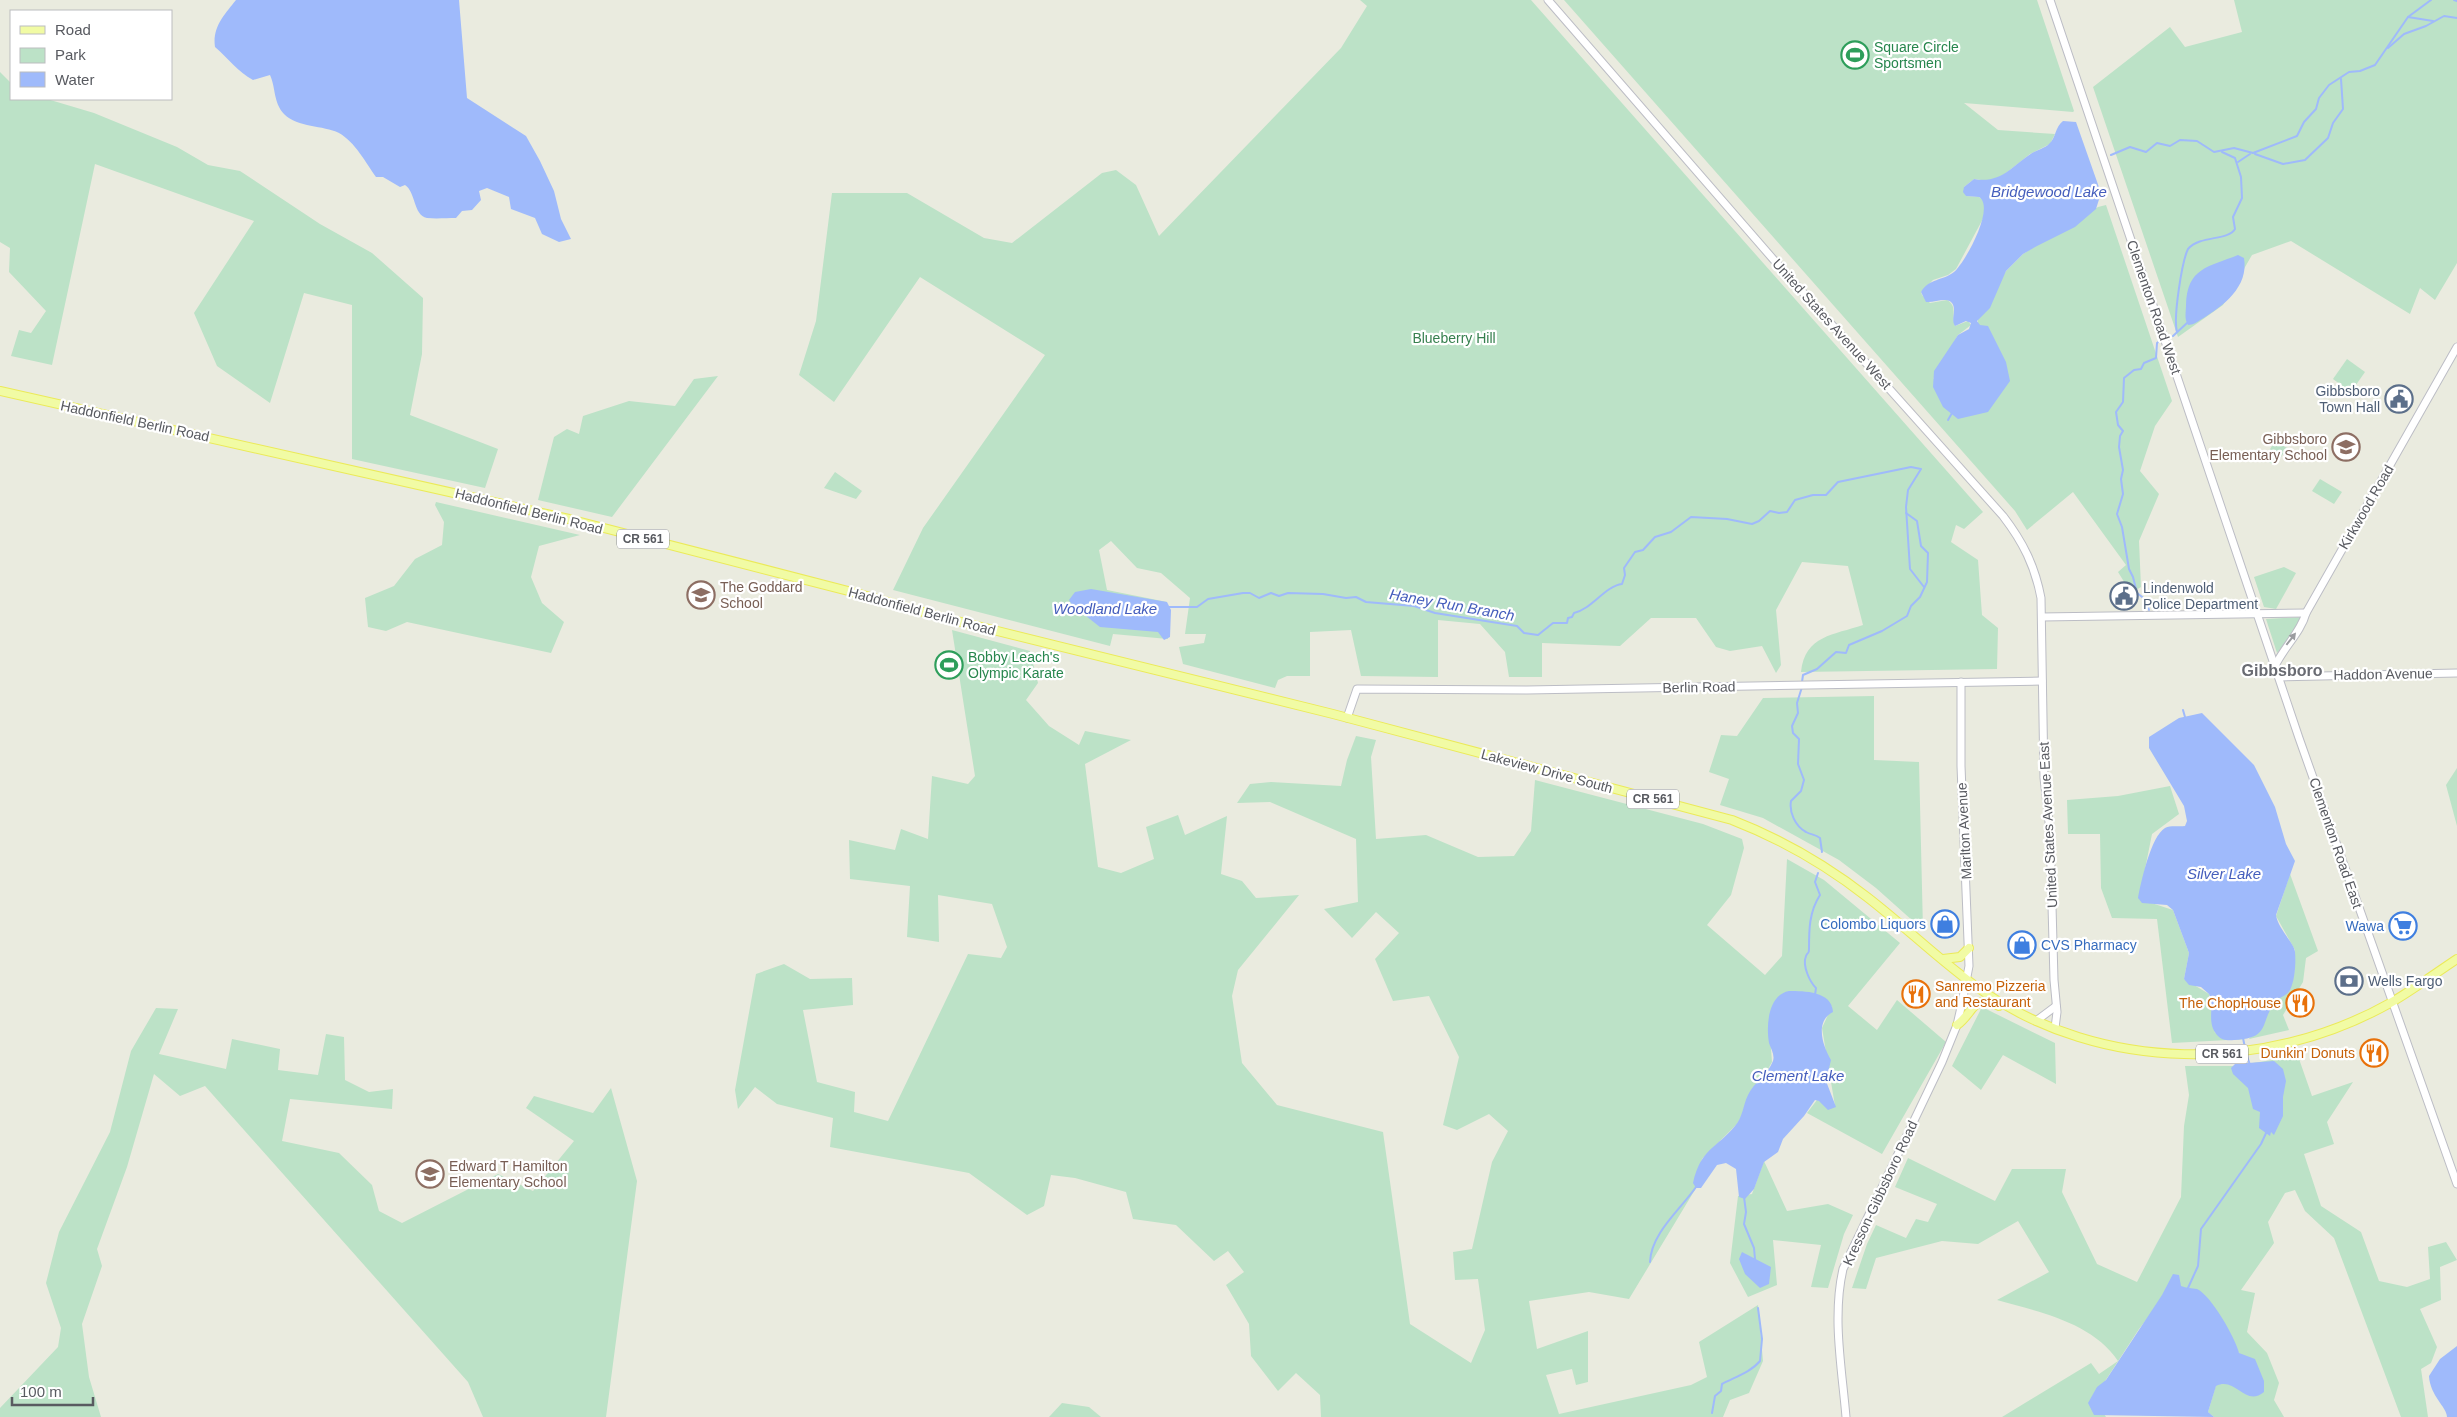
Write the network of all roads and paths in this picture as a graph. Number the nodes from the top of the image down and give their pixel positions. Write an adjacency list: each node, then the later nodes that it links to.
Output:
1 (1548, 0): 7 (street, United States Avenue West)
2 (2050, 0): 6 (street, Clementon Road West)
3 (2457, 348): 5 (street, Kirkwood Road)
4 (0, 391): 13 (main road, Haddonfield Berlin Road / CR 561)
5 (2306, 613): 6 (street); 8 (street, Kirkwood Road, one-way to 5)
6 (2258, 614): 7 (street); 8 (street, Clementon Road East)
7 (2042, 617): 11 (street, United States Avenue West)
8 (2275, 666): 10 (street, Clementon Road East)
9 (2457, 673): 10 (street, Haddon Avenue)
10 (2279, 677): 18 (street, Clementon Road East)
11 (2042, 681): 12 (street, Berlin Road); 19 (street, United States Avenue East)
12 (1961, 682): 13 (street, Berlin Road); 14 (street, Marlton Avenue)
13 (1347, 718): 15 (main road, Lakeview Drive South / CR 561)
14 (1968, 948): 15 (main road); 17 (street, Marlton Avenue)
15 (1941, 958): 17 (main road, Lakeview Drive South / CR 561)
16 (2457, 959): 18 (main road, CR 561)
17 (1966, 979): 20 (main road, Lakeview Drive South / CR 561); 22 (street, Kresson-Gibbsboro Road)
18 (2392, 1002): 23 (main road, Lakeview Drive South / CR 561); 24 (street, Clementon Road East)
19 (2056, 1006): 21 (street); 23 (street, United States Avenue East)
20 (2012, 1010): 21 (main road, Lakeview Drive South / CR 561); 22 (main road)
21 (2036, 1021): 23 (main road, Lakeview Drive South / CR 561)
22 (1957, 1025): 25 (street, Kresson-Gibbsboro Road)
23 (2055, 1028)
24 (2457, 1184)
25 (1846, 1417)

